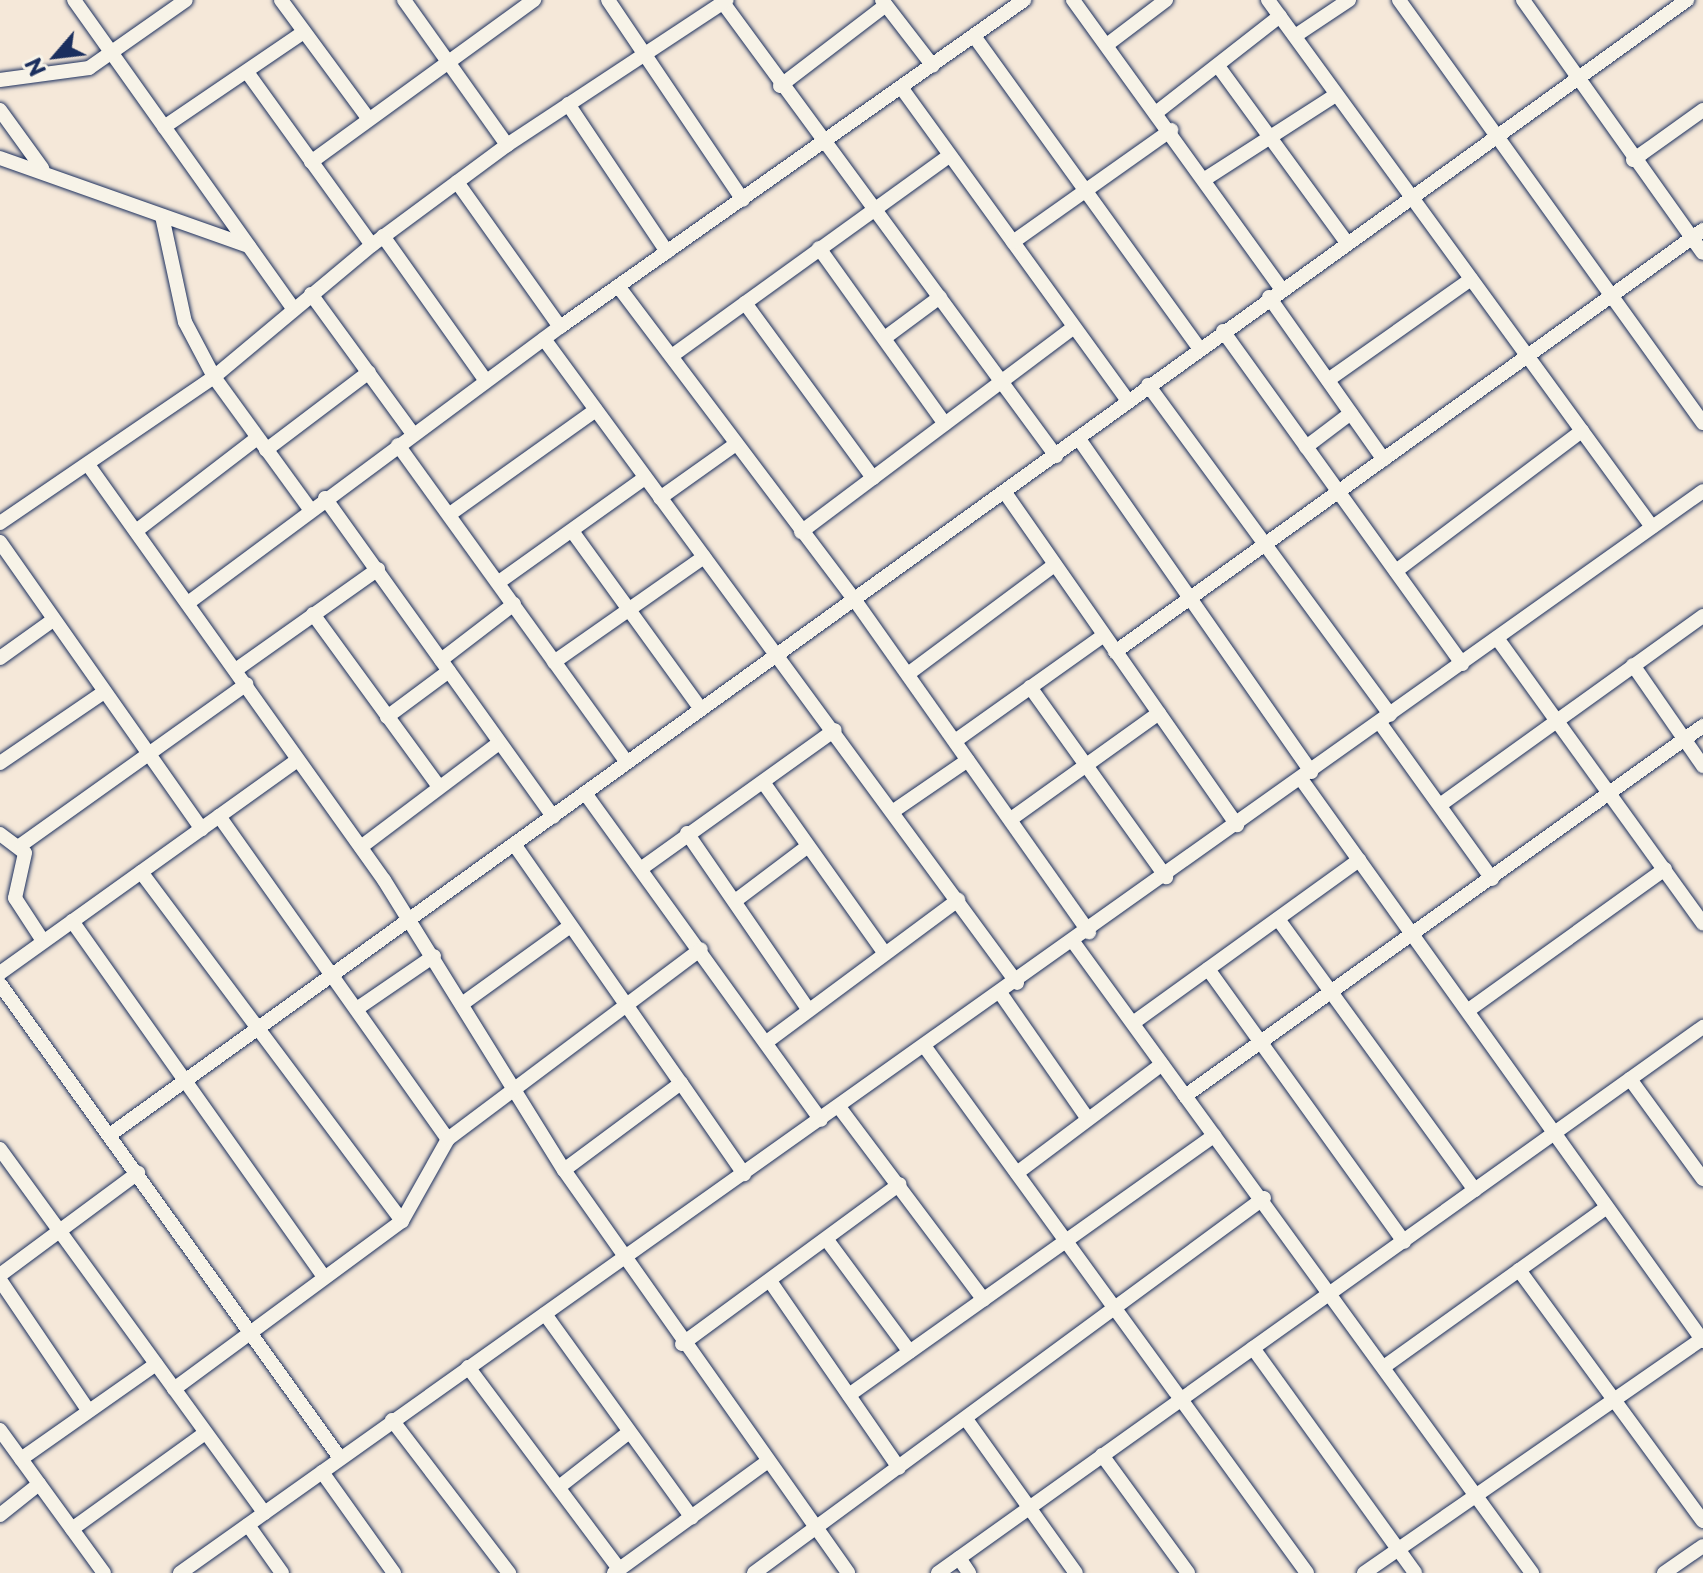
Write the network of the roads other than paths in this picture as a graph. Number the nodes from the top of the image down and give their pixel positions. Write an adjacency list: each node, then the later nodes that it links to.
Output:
1 (74, 0): 25 (street)
2 (186, 0): 25 (street)
3 (281, 0): 20 (street)
4 (404, 0): 26 (street)
5 (608, 0): 24 (street)
6 (998, 0): 18 (street)
7 (1024, 0): 18 (street)
8 (1073, 0): 23 (street)
9 (1166, 0): 23 (street)
10 (1268, 0): 19 (street)
11 (1349, 0): 22 (street)
12 (1687, 0): 30 (street)
13 (724, 1): 24 (street); 32 (street)
14 (527, 2): 26 (street)
15 (1404, 2): 42 (street)
16 (1527, 2): 30 (street)
17 (884, 3): 27 (street); 32 (street)
18 (1007, 13): 21 (street)
19 (1280, 16): 22 (street); 28 (street)
20 (304, 32): 29 (street); 39 (street)
21 (974, 36): 27 (street); 53 (street)
22 (1295, 36): 34 (street)
23 (1108, 44): 38 (street)
24 (646, 53): 35 (street); 55 (street)
25 (113, 54): 31 (street); 40 (street)
26 (449, 59): 39 (street); 44 (street)
27 (933, 66): 33 (street)
28 (1218, 66): 38 (street); 43 (street)
29 (247, 72): 40 (street); 49 (street)
30 (1578, 79): 42 (street); 48 (street)
31 (0, 80)
32 (780, 86): 45 (street)
33 (903, 90): 45 (street); 46 (street)
34 (1336, 95): 43 (street); 54 (street)
35 (568, 104): 44 (street); 64 (street)
36 (0, 110): 50 (street)
37 (1703, 110): 48 (street)
38 (1157, 112): 41 (street)
39 (368, 118): 49 (street)
40 (164, 127): 62 (street)
41 (1171, 130): 51 (street); 53 (street)
42 (1497, 137): 54 (street); 70 (street)
43 (1269, 139): 51 (street); 61 (street)
44 (507, 145): 52 (street)
45 (823, 146): 55 (street); 56 (street)
46 (949, 156): 56 (street); 60 (street)
47 (0, 158): 50 (street)
48 (1633, 160): 58 (street)
49 (311, 162): 59 (street)
50 (43, 169): 57 (street)
51 (1205, 179): 68 (street)
52 (457, 182): 59 (street); 74 (street)
53 (1087, 190): 60 (street); 79 (street)
54 (1409, 197): 61 (street); 66 (street)
55 (743, 200): 64 (street)
56 (875, 208): 63 (street); 71 (street)
57 (162, 216): 62 (street); 83 (street)
58 (1697, 234): 65 (street); 70 (street)
59 (378, 240): 69 (street); 86 (street)
60 (1013, 242): 75 (street)
61 (1347, 243): 68 (street)
62 (249, 246): 73 (street)
63 (819, 248): 72 (street); 77 (street)
64 (667, 252): 67 (street)
65 (1703, 253)
66 (1471, 279): 81 (street); 85 (street)
67 (618, 286): 74 (street); 80 (street)
68 (1275, 293): 76 (street); 85 (street)
69 (311, 294): 73 (street); 82 (street)
70 (1612, 296): 81 (street); 91 (street)
71 (940, 297): 77 (street); 84 (street)
72 (745, 303): 80 (street); 104 (street)
73 (293, 308): 83 (street)
74 (560, 327): 78 (street)
75 (1074, 327): 84 (street); 88 (street)
76 (1223, 331): 79 (street); 99 (street)
77 (886, 337): 92 (street)
78 (544, 339): 86 (street); 89 (street)
79 (1199, 348): 87 (street)
80 (673, 355): 97 (street)
81 (1526, 356): 93 (street); 101 (street)
82 (369, 372): 94 (street); 96 (street)
83 (214, 377): 96 (street); 102 (street)
84 (1003, 379): 92 (street); 100 (street)
85 (1328, 380): 90 (street)
86 (486, 381): 94 (street)
87 (1148, 385): 88 (street); 118 (street)
88 (1128, 401): 95 (street)
89 (596, 410): 103 (street); 111 (street)
90 (1351, 413): 99 (street); 101 (street)
91 (1703, 423)
92 (945, 424): 104 (street)
93 (1582, 431): 113 (street); 122 (street)
94 (413, 434): 98 (street)
95 (1079, 439): 100 (street); 125 (street)
96 (261, 444): 110 (street); 114 (street)
97 (736, 444): 109 (street); 116 (street)
98 (398, 445): 108 (street); 111 (street)
99 (1306, 447): 106 (street)
100 (1056, 456): 107 (street)
101 (1384, 460): 106 (street)
102 (89, 466): 112 (street); 114 (street)
103 (645, 478): 109 (street); 115 (street)
104 (873, 478): 116 (street)
105 (1703, 491): 113 (street)
106 (1339, 493): 118 (street); 122 (street)
107 (1006, 494): 120 (street); 124 (street)
108 (325, 498): 110 (street); 121 (street)
109 (660, 498): 119 (street)
110 (310, 509): 126 (street)
111 (450, 514): 123 (street)
112 (0, 523)
113 (1652, 527): 133 (street)
114 (136, 531): 126 (street)
115 (572, 531): 123 (street); 128 (street)
116 (801, 532): 124 (street)
117 (0, 542): 131 (street)
118 (1265, 544): 125 (street); 149 (street)
119 (704, 557): 128 (street); 135 (street)
120 (1054, 565): 132 (street); 142 (street)
121 (378, 569): 129 (street); 139 (street)
122 (1396, 571): 138 (street)
123 (499, 582): 127 (street)
124 (854, 599): 135 (street); 142 (street)
125 (1190, 600): 134 (street); 163 (street)
126 (188, 603): 141 (street)
127 (514, 604): 137 (street); 139 (street)
128 (632, 609): 137 (street); 146 (street)
129 (313, 614): 141 (street); 148 (street)
130 (1703, 616): 140 (street)
131 (53, 620): 136 (street); 145 (street)
132 (1103, 636): 134 (street); 144 (street)
133 (1497, 638): 138 (street); 150 (street)
134 (1115, 652): 147 (street)
135 (779, 654): 146 (street); 152 (street)
136 (0, 658)
137 (554, 662): 159 (street)
138 (1462, 664): 149 (street)
139 (445, 665): 148 (street); 155 (street)
140 (1633, 665): 150 (street); 153 (street)
141 (237, 669): 143 (street)
142 (908, 674): 154 (street)
143 (247, 684): 156 (street); 157 (street)
144 (1030, 687): 154 (street); 161 (street)
145 (104, 692): 156 (street); 160 (street)
146 (700, 708): 159 (street)
147 (1159, 713): 161 (street); 173 (street)
148 (387, 717): 165 (street)
149 (1385, 719): 163 (street); 168 (street)
150 (1557, 719): 166 (street); 168 (street)
151 (1703, 726): 153 (street)
152 (835, 730): 164 (street); 169 (street)
153 (1684, 739): 162 (street); 166 (street)
154 (955, 741): 158 (street)
155 (499, 743): 165 (street); 171 (street)
156 (147, 753): 174 (street); 178 (street)
157 (297, 760): 170 (street); 179 (street)
158 (968, 760): 169 (street); 172 (street)
159 (627, 762): 167 (street)
160 (0, 763)
161 (1085, 765): 172 (street); 185 (street)
162 (1703, 766)
163 (1306, 776): 173 (street); 181 (street)
164 (763, 782): 175 (street); 180 (street)
165 (439, 787): 179 (street)
166 (1611, 792): 183 (street); 186 (street)
167 (585, 793): 171 (street); 182 (street)
168 (1440, 805): 186 (street)
169 (895, 810): 187 (street)
170 (219, 816): 174 (street); 203 (street)
171 (553, 817): 177 (street)
172 (1011, 819): 194 (street)
173 (1237, 825): 185 (street)
174 (202, 829): 184 (street)
175 (687, 833): 182 (street); 188 (street)
176 (0, 834): 178 (street)
177 (514, 844): 189 (street); 193 (street)
178 (21, 845): 196 (street)
179 (361, 847): 189 (street)
180 (807, 847): 188 (street); 199 (street)
181 (1359, 860): 190 (street); 195 (street)
182 (642, 868): 198 (street)
183 (1665, 869): 192 (street); 212 (street)
184 (141, 872): 191 (street); 214 (street)
185 (1166, 877): 194 (street)
186 (1492, 879): 195 (street)
187 (958, 900): 199 (street); 204 (street)
188 (735, 901): 211 (street)
189 (409, 919): 200 (street); 203 (street)
190 (1278, 919): 201 (street); 206 (street)
191 (72, 921): 196 (street); 221 (street)
192 (1703, 924)
193 (570, 926): 208 (street); 209 (street)
194 (1089, 932): 197 (street)
195 (1414, 934): 206 (street); 212 (street)
196 (43, 941): 202 (street)
197 (1074, 943): 204 (street); 213 (street)
198 (701, 949): 209 (street); 216 (street)
199 (884, 952): 211 (street)
200 (434, 956): 208 (street); 210 (street)
201 (1208, 969): 213 (street); 217 (street)
202 (0, 973)
203 (335, 974): 210 (street); 214 (street)
204 (1017, 983): 207 (street)
205 (0, 984): 228 (street)
206 (1332, 992): 217 (street); 240 (street)
207 (1001, 994): 218 (street); 226 (street)
208 (462, 1004): 223 (street)
209 (627, 1006): 222 (street); 223 (street)
210 (358, 1008): 231 (street)
211 (808, 1009): 216 (street)
212 (1470, 1009): 229 (street)
213 (1133, 1023): 219 (street)
214 (262, 1027): 221 (street); 243 (street)
215 (1703, 1027): 220 (street)
216 (768, 1041): 227 (street)
217 (1263, 1041): 224 (street); 247 (street)
218 (925, 1047): 225 (street); 236 (street)
219 (1162, 1064): 224 (street); 226 (street)
220 (1630, 1079): 229 (street); 238 (street)
221 (187, 1082): 228 (street); 250 (street)
222 (681, 1083): 234 (street); 237 (street)
223 (515, 1089): 231 (street); 234 (street)
224 (1185, 1096): 230 (street)
225 (839, 1107): 227 (street); 239 (street)
226 (1088, 1119): 236 (street)
227 (821, 1120): 237 (street)
228 (111, 1134): 235 (street)
229 (1552, 1135): 240 (street); 242 (street)
230 (1214, 1136): 241 (street); 246 (street)
231 (448, 1139): 243 (street)
232 (0, 1149): 233 (street)
233 (6, 1170): 244 (street)
234 (564, 1170): 248 (street)
235 (138, 1173): 244 (street); 257 (street)
236 (1017, 1173): 246 (street)
237 (744, 1174): 248 (street)
238 (1703, 1179)
239 (900, 1184): 245 (street); 254 (street)
240 (1475, 1190): 247 (street)
241 (1264, 1198): 253 (street); 255 (street)
242 (1604, 1209): 249 (street); 258 (street)
243 (402, 1221): 250 (street)
244 (59, 1232): 251 (street); 262 (street)
245 (827, 1240): 252 (street); 261 (street)
246 (1066, 1241): 254 (street); 255 (street)
247 (1404, 1242): 253 (street)
248 (623, 1259): 256 (street); 259 (street)
249 (1519, 1270): 263 (street); 268 (street)
250 (323, 1275): 257 (street)
251 (0, 1278): 269 (street)
252 (770, 1281): 259 (street); 266 (street)
253 (1330, 1295): 260 (street); 263 (street)
254 (984, 1300): 261 (street)
255 (1114, 1310): 267 (street); 270 (street)
256 (545, 1314): 264 (street); 274 (street)
257 (249, 1331): 265 (street); 276 (street)
258 (1702, 1339): 268 (street)
259 (682, 1344): 278 (street)
260 (1253, 1348): 267 (street); 293 (street)
261 (910, 1352): 266 (street)
262 (156, 1364): 265 (street); 269 (street)
263 (1385, 1366): 283 (street)
264 (468, 1367): 271 (street); 282 (street)
265 (174, 1389): 273 (street)
266 (849, 1395): 279 (street)
267 (1179, 1401): 275 (street); 307 (street)
268 (1618, 1402): 283 (street); 288 (street)
269 (88, 1410): 277 (street)
270 (966, 1419): 279 (street); 284 (street)
271 (392, 1420): 276 (street); 300 (street)
272 (0, 1430): 277 (street)
273 (205, 1433): 285 (street); 290 (street)
274 (628, 1433): 282 (street); 287 (street)
275 (1102, 1455): 284 (street); 306 (street)
276 (340, 1458): 280 (street)
277 (21, 1459): 281 (street)
278 (767, 1462): 287 (street); 291 (street)
279 (899, 1468): 291 (street)
280 (322, 1472): 285 (street); 299 (street)
281 (39, 1484): 286 (street); 290 (street)
282 (559, 1487): 295 (street)
283 (1480, 1493): 293 (street); 310 (street)
284 (1029, 1508): 294 (street); 305 (street)
285 (264, 1513): 289 (street)
286 (0, 1515)
287 (692, 1518): 295 (street)
288 (1703, 1521)
289 (248, 1525): 297 (street); 298 (street)
290 (72, 1529): 296 (street)
291 (816, 1529): 301 (street); 302 (street)
292 (1703, 1546): 311 (street)
293 (1398, 1549): 308 (street); 309 (street)
294 (959, 1558): 303 (street); 304 (street)
295 (617, 1571)
296 (104, 1573)
297 (180, 1573)
298 (282, 1573)
299 (394, 1573)
300 (509, 1573)
301 (754, 1573)
302 (848, 1573)
303 (938, 1573)
304 (969, 1573)
305 (1076, 1573)
306 (1188, 1573)
307 (1307, 1573)
308 (1364, 1573)
309 (1415, 1573)
310 (1532, 1573)
311 (1664, 1573)

